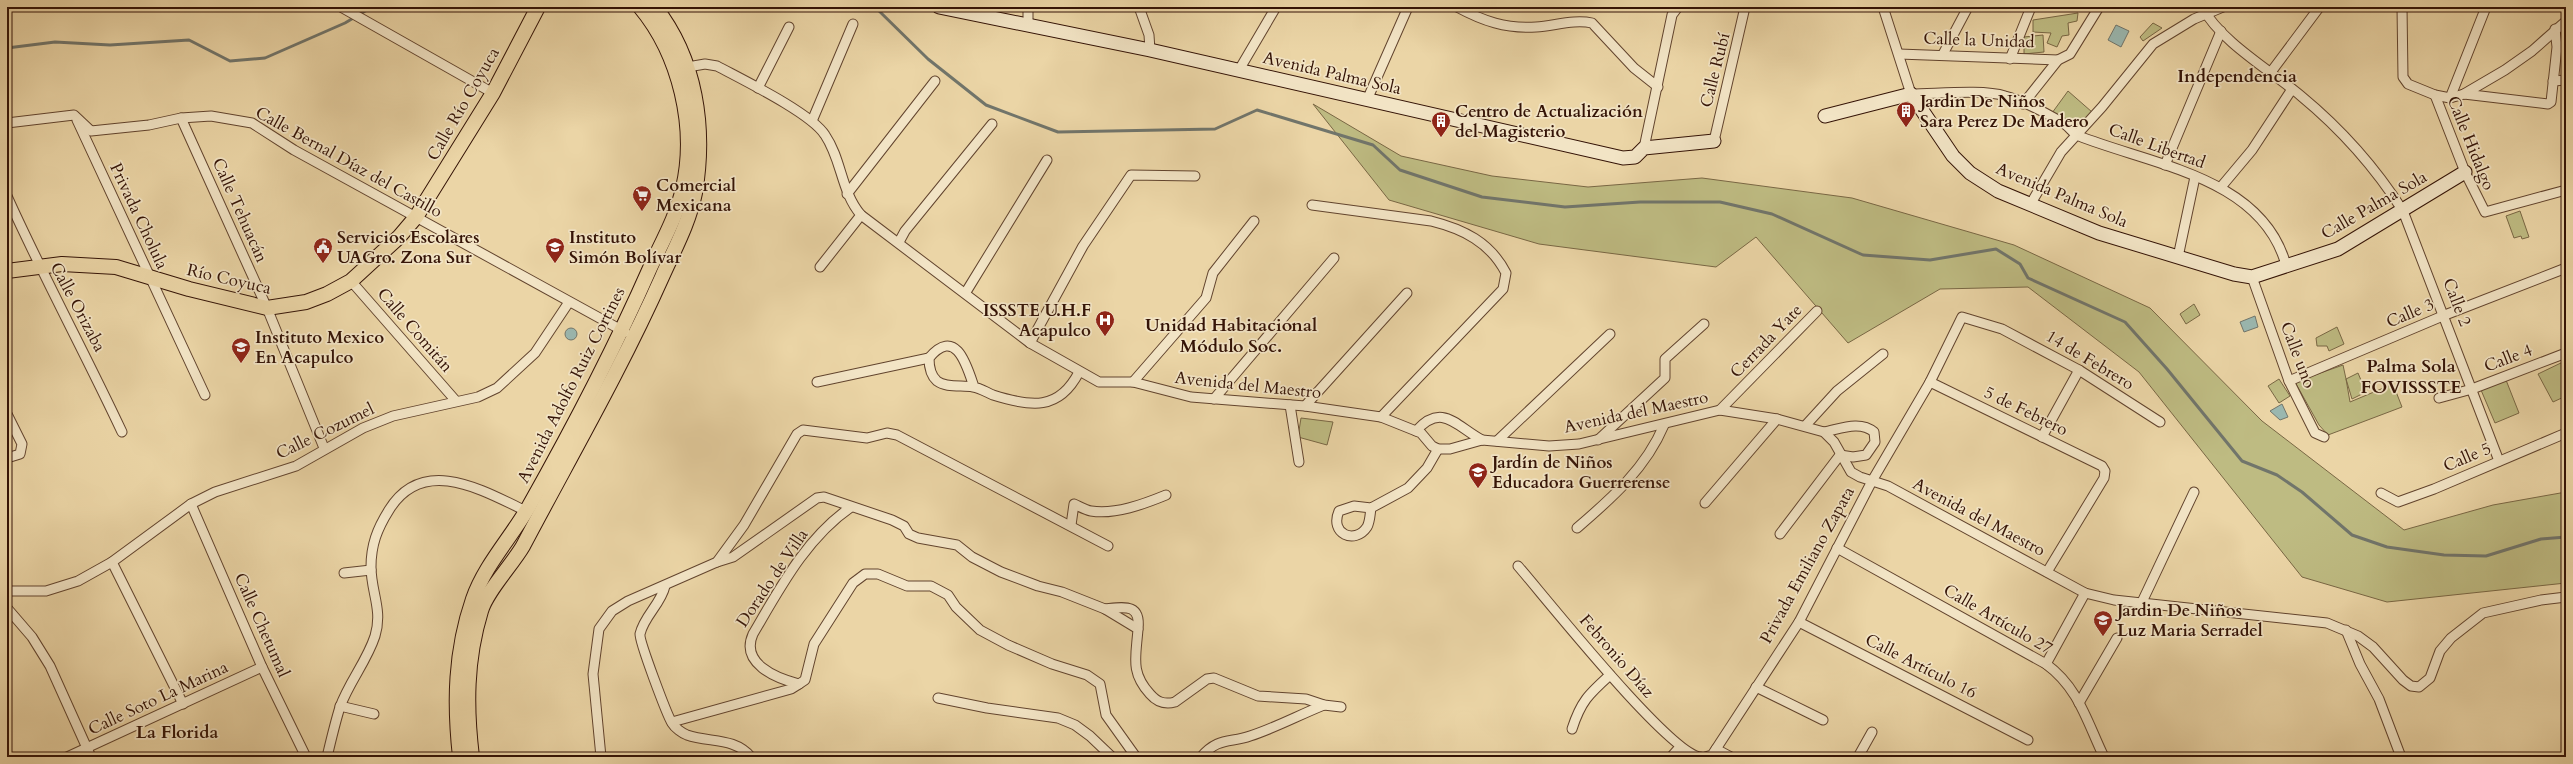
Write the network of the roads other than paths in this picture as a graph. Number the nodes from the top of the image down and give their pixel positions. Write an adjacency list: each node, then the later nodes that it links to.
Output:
1 (341, 7): 23 (street)
2 (538, 7): 45 (main road, Calle Río Coyuca)
3 (640, 7): 37 (main road, Avenida Adolfo Ruiz Cortines)
4 (655, 7): 35 (main road, Avenida Adolfo Ruiz Cortines)
5 (939, 7): 21 (street, Avenida Palma Sola)
6 (1028, 7): 26 (street)
7 (1139, 7): 30 (street)
8 (1276, 7): 36 (street)
9 (1408, 7): 49 (street)
10 (1457, 7): 42 (street)
11 (1678, 7): 42 (street)
12 (1745, 7): 59 (street, Calle Rubí)
13 (1883, 7): 31 (street)
14 (1968, 7): 32 (street)
15 (2031, 7): 33 (street)
16 (2099, 7): 34 (street, Calle la Unidad)
17 (2223, 7): 22 (street)
18 (2402, 7): 47 (street, Calle Hidalgo)
19 (2486, 7): 48 (street)
20 (2318, 9): 38 (street)
21 (978, 10): 26 (street, Avenida Palma Sola)
22 (2204, 11): 29 (street, Calle 2); 58 (street)
23 (353, 12): 45 (street)
24 (2566, 21): 28 (street)
25 (853, 24): 55 (street)
26 (1028, 24): 30 (street, Avenida Palma Sola)
27 (789, 27): 43 (street)
28 (2555, 29): 41 (street); 46 (street)
29 (2221, 32): 38 (street, Calle 2); 62 (street)
30 (1150, 50): 36 (street, Avenida Palma Sola)
31 (1899, 54): 32 (street, Calle la Unidad); 50 (street)
32 (1943, 54): 33 (street, Calle la Unidad)
33 (2010, 59): 34 (street, Calle la Unidad)
34 (2058, 60): 51 (street, Calle la Unidad)
35 (688, 66): 37 (street, Avenida del Maestro); 43 (street, Avenida del Maestro); 94 (main road, Avenida Adolfo Ruiz Cortines)
36 (1239, 70): 49 (street, Avenida Palma Sola)
37 (674, 71): 94 (main road, Avenida Adolfo Ruiz Cortines)
38 (2271, 72): 44 (street, Calle 2)
39 (2566, 80): 41 (street)
40 (935, 81): 68 (street)
41 (2553, 81): 46 (street)
42 (1658, 86): 60 (street)
43 (758, 88): 55 (street, Avenida del Maestro)
44 (2292, 89): 66 (street); 72 (street, Calle 2)
45 (493, 93): 74 (main road, Calle Río Coyuca)
46 (2464, 94): 48 (street)
47 (2435, 95): 48 (street); 63 (street, Calle Hidalgo)
48 (2450, 98)
49 (1367, 100): 60 (street, Avenida Palma Sola)
50 (1918, 103): 51 (street, Calle Libertad); 53 (street); 70 (street, Avenida Palma Sola)
51 (2023, 104): 58 (street, Calle Libertad)
52 (74, 115): 54 (street, Calle Bernal Díaz del Castillo); 56 (street); 84 (street, Privada Cholula)
53 (1825, 116)
54 (181, 118): 74 (street, Calle Bernal Díaz del Castillo); 90 (street, Calle Tehuacán)
55 (812, 121): 68 (street, Avenida del Maestro)
56 (7, 123)
57 (992, 124): 76 (street)
58 (2077, 136): 62 (street, Calle Libertad); 70 (street)
59 (1714, 141): 60 (street, Avenida Palma Sola)
60 (1644, 148)
61 (1047, 160): 87 (street)
62 (2165, 165): 65 (street, Calle Libertad)
63 (2466, 172): 67 (street, Calle Hidalgo); 72 (street, Calle Palma Sola)
64 (1194, 176): 96 (street)
65 (2195, 177): 66 (street, Calle Libertad); 77 (street)
66 (2221, 187): 79 (street, Calle Libertad)
67 (2566, 190)
68 (847, 194): 73 (street, Avenida del Maestro)
69 (7, 196): 80 (street, Calle Orizaba)
70 (2030, 205): 77 (street, Avenida Palma Sola)
71 (1312, 206): 116 (street)
72 (2403, 211): 79 (street, Calle Palma Sola); 92 (street, Calle 2)
73 (861, 215): 76 (street, Avenida del Maestro); 81 (street)
74 (416, 217): 86 (main road, Río Coyuca); 89 (street, Calle Bernal Díaz del Castillo)
75 (1254, 221): 104 (street)
76 (898, 242): 87 (street, Avenida del Maestro)
77 (2178, 257): 85 (street, Avenida Palma Sola)
78 (1334, 258): 110 (street)
79 (2286, 265): 85 (street, Calle Palma Sola)
80 (38, 266): 83 (main road, Río Coyuca); 84 (main road, Río Coyuca); 122 (street, Calle Orizaba)
81 (820, 267)
82 (2566, 268): 92 (street, Calle 3)
83 (7, 271)
84 (150, 276): 90 (main road, Río Coyuca); 108 (street, Privada Cholula)
85 (2252, 277): 102 (street, Calle uno)
86 (351, 280): 90 (main road, Río Coyuca); 111 (street, Calle Comitán)
87 (966, 292): 96 (street, Avenida del Maestro)
88 (1407, 293): 113 (street)
89 (569, 302): 94 (street, Calle Bernal Díaz del Castillo); 111 (street, Calle Cozumel)
90 (267, 308): 130 (street, Calle Tehuacán)
91 (1817, 311): 114 (street, Cerrada Yate)
92 (2445, 316): 102 (street, Calle 3); 107 (street, Calle 2)
93 (1704, 324): 128 (street)
94 (628, 334): 144 (main road, Avenida Adolfo Ruiz Cortines); 191 (main road, Avenida Adolfo Ruiz Cortines)
95 (1610, 334): 129 (street)
96 (1030, 343): 101 (street, Avenida del Maestro)
97 (2566, 353): 107 (street, Calle 4)
98 (1883, 354): 120 (street)
99 (929, 358): 103 (street); 106 (street); 106 (street)
100 (2079, 370): 105 (street, 14 de Febrero); 118 (street, 14 de Febrero); 125 (street)
101 (1079, 372): 104 (street, Avenida del Maestro); 106 (street)
102 (2289, 381): 126 (street, Calle uno)
103 (817, 382)
104 (1133, 382): 110 (street, Avenida del Maestro)
105 (1930, 382): 125 (street, 5 de Febrero); 136 (street, Privada Emiliano Zapata)
106 (974, 387)
107 (2472, 389): 109 (street, Calle 4); 134 (street, Calle 2)
108 (205, 395)
109 (2439, 398)
110 (1214, 399): 112 (street, Avenida del Maestro)
111 (456, 400): 130 (street, Calle Cozumel)
112 (1290, 405): 113 (street, Avenida del Maestro); 135 (street)
113 (1305, 406): 116 (street, Avenida del Maestro)
114 (1720, 410): 117 (street, Avenida del Maestro); 119 (street, Avenida del Maestro)
115 (7, 414): 133 (street)
116 (1381, 417): 121 (street, Avenida del Maestro)
117 (1777, 419): 120 (street, Avenida del Maestro); 140 (street)
118 (2160, 422)
119 (1664, 425): 128 (street, Avenida del Maestro); 146 (street)
120 (1805, 426): 123 (street, Avenida del Maestro)
121 (1416, 431): 127 (street, Avenida del Maestro); 131 (street, Avenida del Maestro)
122 (122, 432)
123 (1824, 432): 132 (street, Avenida del Maestro); 132 (street)
124 (2566, 433): 134 (street, Calle 5)
125 (2042, 437): 154 (street, 5 de Febrero)
126 (2324, 437)
127 (1482, 440): 129 (street, Avenida del Maestro); 131 (street, Avenida del Maestro)
128 (1598, 440): 129 (street, Avenida del Maestro)
129 (1497, 441)
130 (324, 448): 141 (street, Calle Cozumel)
131 (1438, 449): 143 (street)
132 (1840, 455): 136 (street, Avenida del Maestro); 147 (street)
133 (7, 458)
134 (2499, 461): 138 (street, Calle 5)
135 (1299, 462)
136 (1872, 481): 149 (street, Privada Emiliano Zapata); 154 (street, Avenida del Maestro)
137 (2194, 492): 160 (street)
138 (2381, 493)
139 (1166, 495): 145 (street)
140 (1705, 503)
141 (191, 504): 150 (street, Calle Cozumel); 168 (street, Calle Chetumal)
142 (852, 507): 151 (street); 162 (street); 170 (street, Dorado de Villa)
143 (1371, 508)
144 (526, 511): 153 (street); 190 (main road, Avenida Adolfo Ruiz Cortines)
145 (1071, 525): 148 (street); 151 (street)
146 (1577, 528)
147 (1780, 534)
148 (1108, 546)
149 (1837, 548): 163 (street, Privada Emiliano Zapata); 167 (street, Calle Artículo 27)
150 (112, 562): 157 (street, Calle Cozumel); 174 (street)
151 (717, 562): 156 (street)
152 (1518, 566): 169 (street, Febronio Díaz)
153 (371, 570): 155 (street); 176 (street)
154 (2047, 572): 158 (street, Avenida del Maestro)
155 (344, 573)
156 (665, 586): 180 (street); 192 (street)
157 (7, 591)
158 (2085, 593): 160 (street, Avenida del Maestro); 167 (street)
159 (2566, 597): 165 (street, Avenida del Maestro)
160 (2142, 602): 165 (street, Avenida del Maestro)
161 (7, 608): 186 (street)
162 (1105, 609): 164 (street); 164 (street)
163 (1799, 622): 171 (street, Privada Emiliano Zapata); 183 (street, Calle Artículo 16)
164 (1138, 629): 175 (street)
165 (2346, 630): 203 (street)
166 (2117, 638): 173 (street)
167 (2046, 664): 173 (street, Calle Artículo 27)
168 (262, 667): 174 (street, Calle Soto La Marina); 188 (street, Calle Chetumal)
169 (1610, 675): 181 (street); 184 (street, Febronio Díaz)
170 (798, 684): 180 (street); 195 (street)
171 (1756, 687): 179 (street); 185 (street, Privada Emiliano Zapata)
172 (938, 698): 194 (street)
173 (2079, 703): 202 (street, Calle Artículo 27)
174 (183, 704): 186 (street, Calle Soto La Marina)
175 (1324, 705): 177 (street); 196 (street)
176 (340, 706): 178 (street); 189 (street)
177 (1341, 707)
178 (374, 714)
179 (1823, 720)
180 (672, 722): 193 (street)
181 (1572, 729)
182 (1872, 732): 201 (street)
183 (2028, 740)
184 (1680, 747): 197 (street); 198 (street, Febronio Díaz)
185 (1716, 749): 199 (street, Privada Emiliano Zapata); 200 (street)
186 (89, 753): 187 (street, Calle Soto La Marina)
187 (67, 757)
188 (304, 757)
189 (328, 757)
190 (460, 757)
191 (472, 757)
192 (601, 757)
193 (751, 757)
194 (1112, 757)
195 (1136, 757)
196 (1201, 757)
197 (1671, 757)
198 (1701, 757)
199 (1705, 757)
200 (1731, 757)
201 (1858, 757)
202 (2104, 757)
203 (2401, 757)

